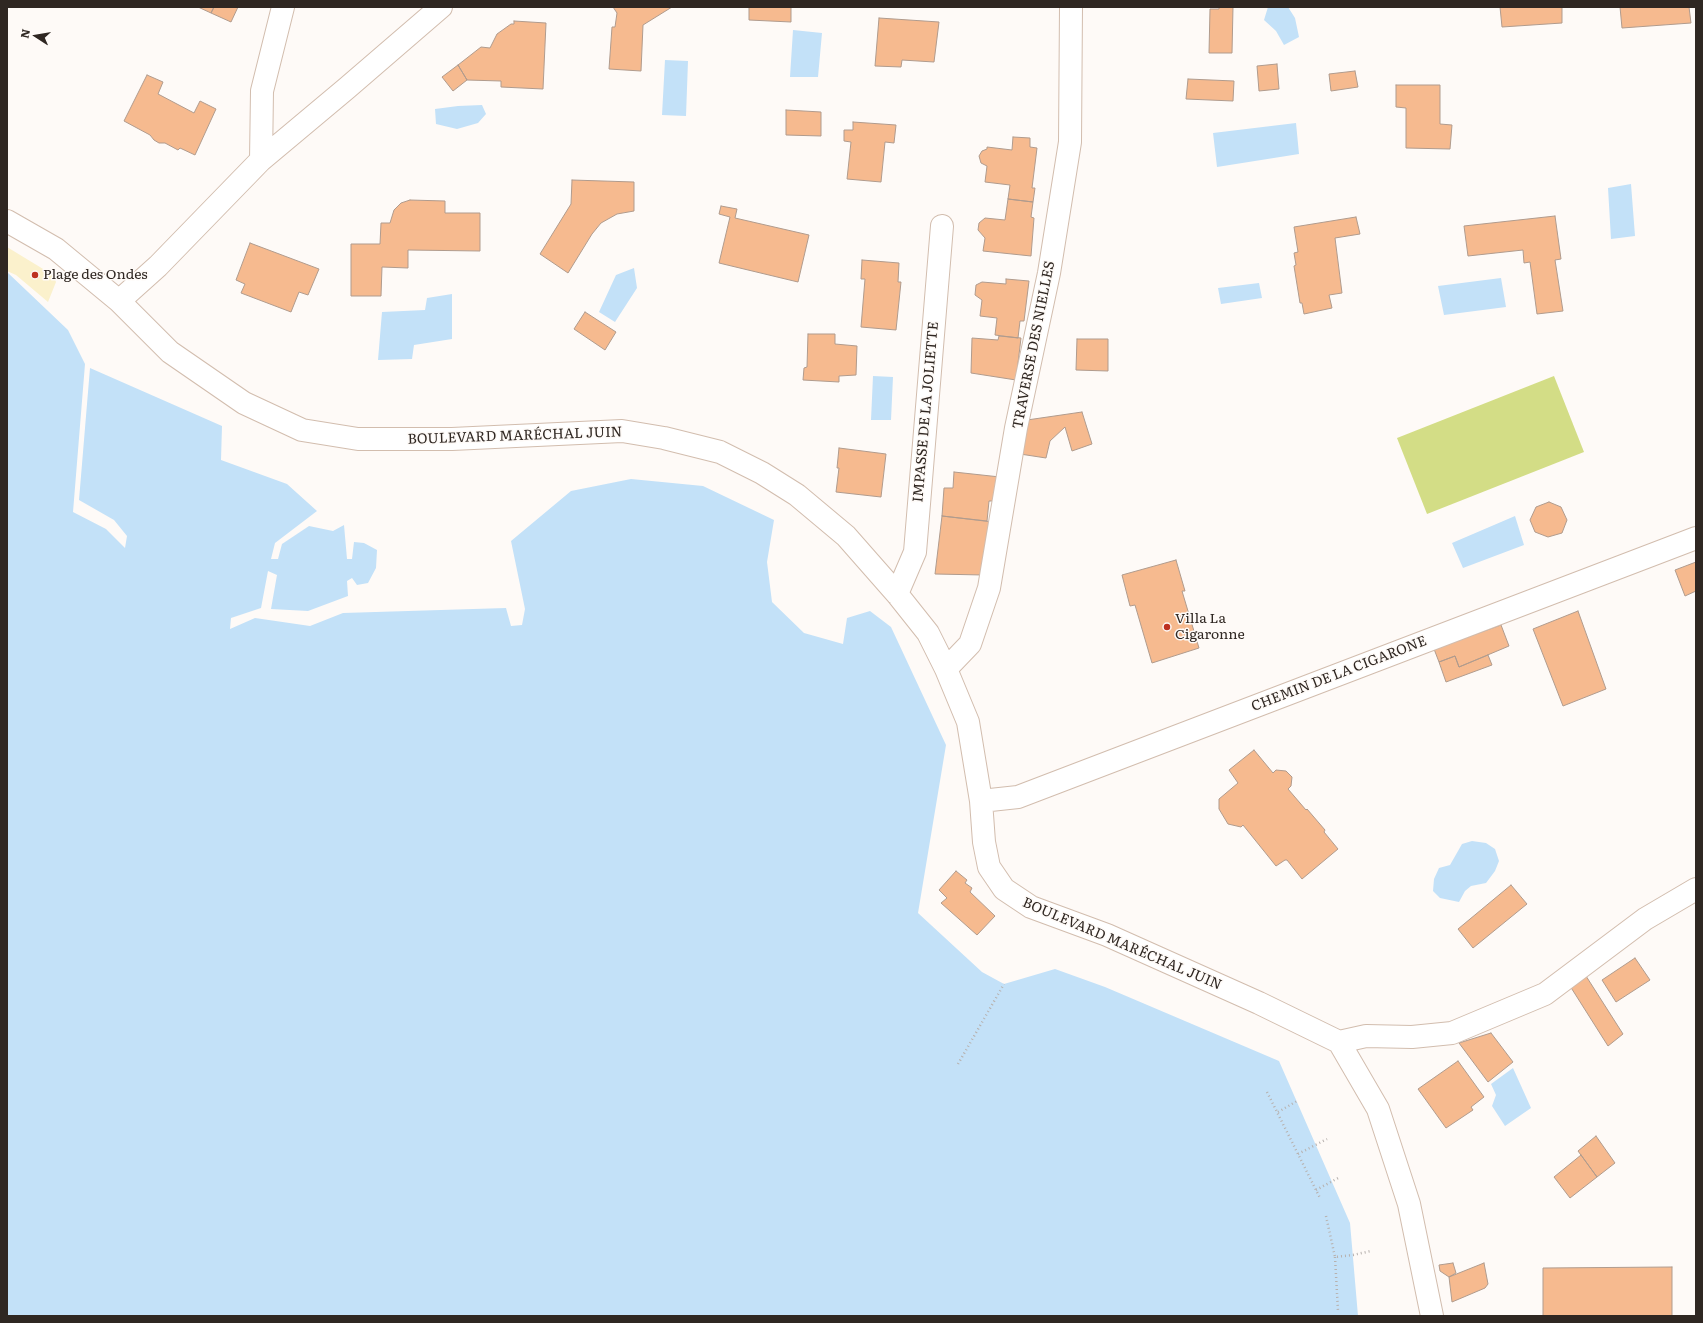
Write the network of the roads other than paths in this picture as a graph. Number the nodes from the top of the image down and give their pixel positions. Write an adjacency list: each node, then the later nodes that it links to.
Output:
1 (283, 7): 4 (street)
2 (441, 7): 4 (street)
3 (1071, 7): 10 (street, TRAVERSE DES NIELLES)
4 (261, 160): 7 (street)
5 (7, 221): 7 (street, BOULEVARD MARÉCHAL JUIN)
6 (942, 226): 9 (street, IMPASSE DE LA JOLIETTE)
7 (119, 301): 9 (street, BOULEVARD MARÉCHAL JUIN)
8 (1696, 538): 11 (street, CHEMIN DE LA CIGARONE)
9 (897, 594): 10 (street, BOULEVARD MARÉCHAL JUIN)
10 (946, 669): 11 (street, BOULEVARD MARÉCHAL JUIN)
11 (981, 801): 13 (street, BOULEVARD MARÉCHAL JUIN)
12 (1696, 889): 13 (street)
13 (1339, 1042): 14 (street)
14 (1432, 1316)

